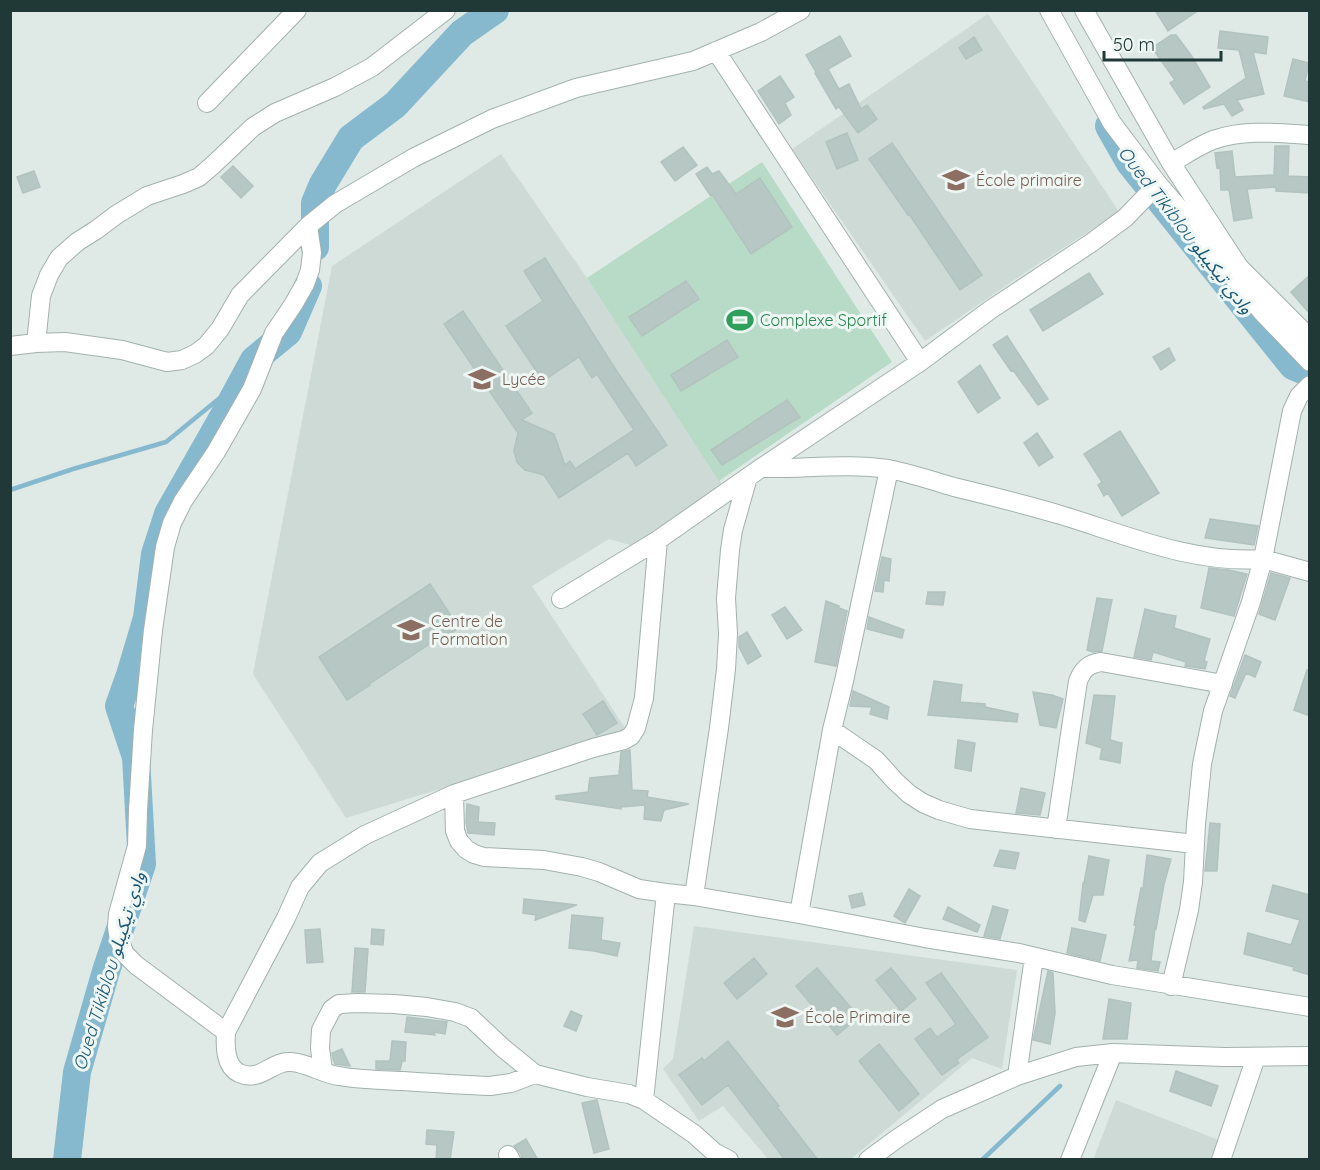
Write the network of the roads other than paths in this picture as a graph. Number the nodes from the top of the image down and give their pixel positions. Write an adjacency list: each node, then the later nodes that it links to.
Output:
1 (297, 10): 7 (street)
2 (446, 10): 13 (street)
3 (801, 10): 6 (street)
4 (1049, 10): 10 (street)
5 (1084, 10): 9 (street)
6 (716, 51): 11 (street); 15 (street)
7 (207, 104)
8 (1310, 135): 9 (street)
9 (1172, 163): 12 (street)
10 (1158, 184): 15 (street); 16 (street)
11 (308, 226): 13 (street); 35 (street)
12 (1310, 338)
13 (36, 343): 14 (street)
14 (10, 346)
15 (920, 362): 19 (street)
16 (1310, 362)
17 (1310, 385): 21 (street)
18 (889, 469): 19 (street); 21 (street); 25 (street)
19 (755, 472): 20 (street); 30 (street)
20 (658, 540): 23 (street); 26 (street)
21 (1263, 559): 22 (street); 24 (street)
22 (1310, 572)
23 (561, 599)
24 (1222, 684): 27 (street); 28 (street)
25 (832, 730): 27 (street); 31 (street)
26 (454, 794): 29 (street); 35 (street)
27 (1056, 829): 28 (street)
28 (1195, 844): 33 (street)
29 (666, 893): 30 (street); 42 (street)
30 (694, 896): 31 (street)
31 (799, 914): 32 (street)
32 (1034, 957): 33 (street); 41 (street)
33 (1171, 986): 34 (street)
34 (1310, 1007)
35 (226, 1032): 39 (street)
36 (1113, 1053): 38 (street); 41 (street); 45 (street)
37 (1310, 1056): 38 (street)
38 (1256, 1057): 46 (street)
39 (323, 1071): 40 (street); 40 (street)
40 (536, 1074): 42 (street)
41 (1017, 1076): 44 (street)
42 (644, 1100): 43 (street)
43 (718, 1157)
44 (868, 1160)
45 (1070, 1160)
46 (1221, 1160)

